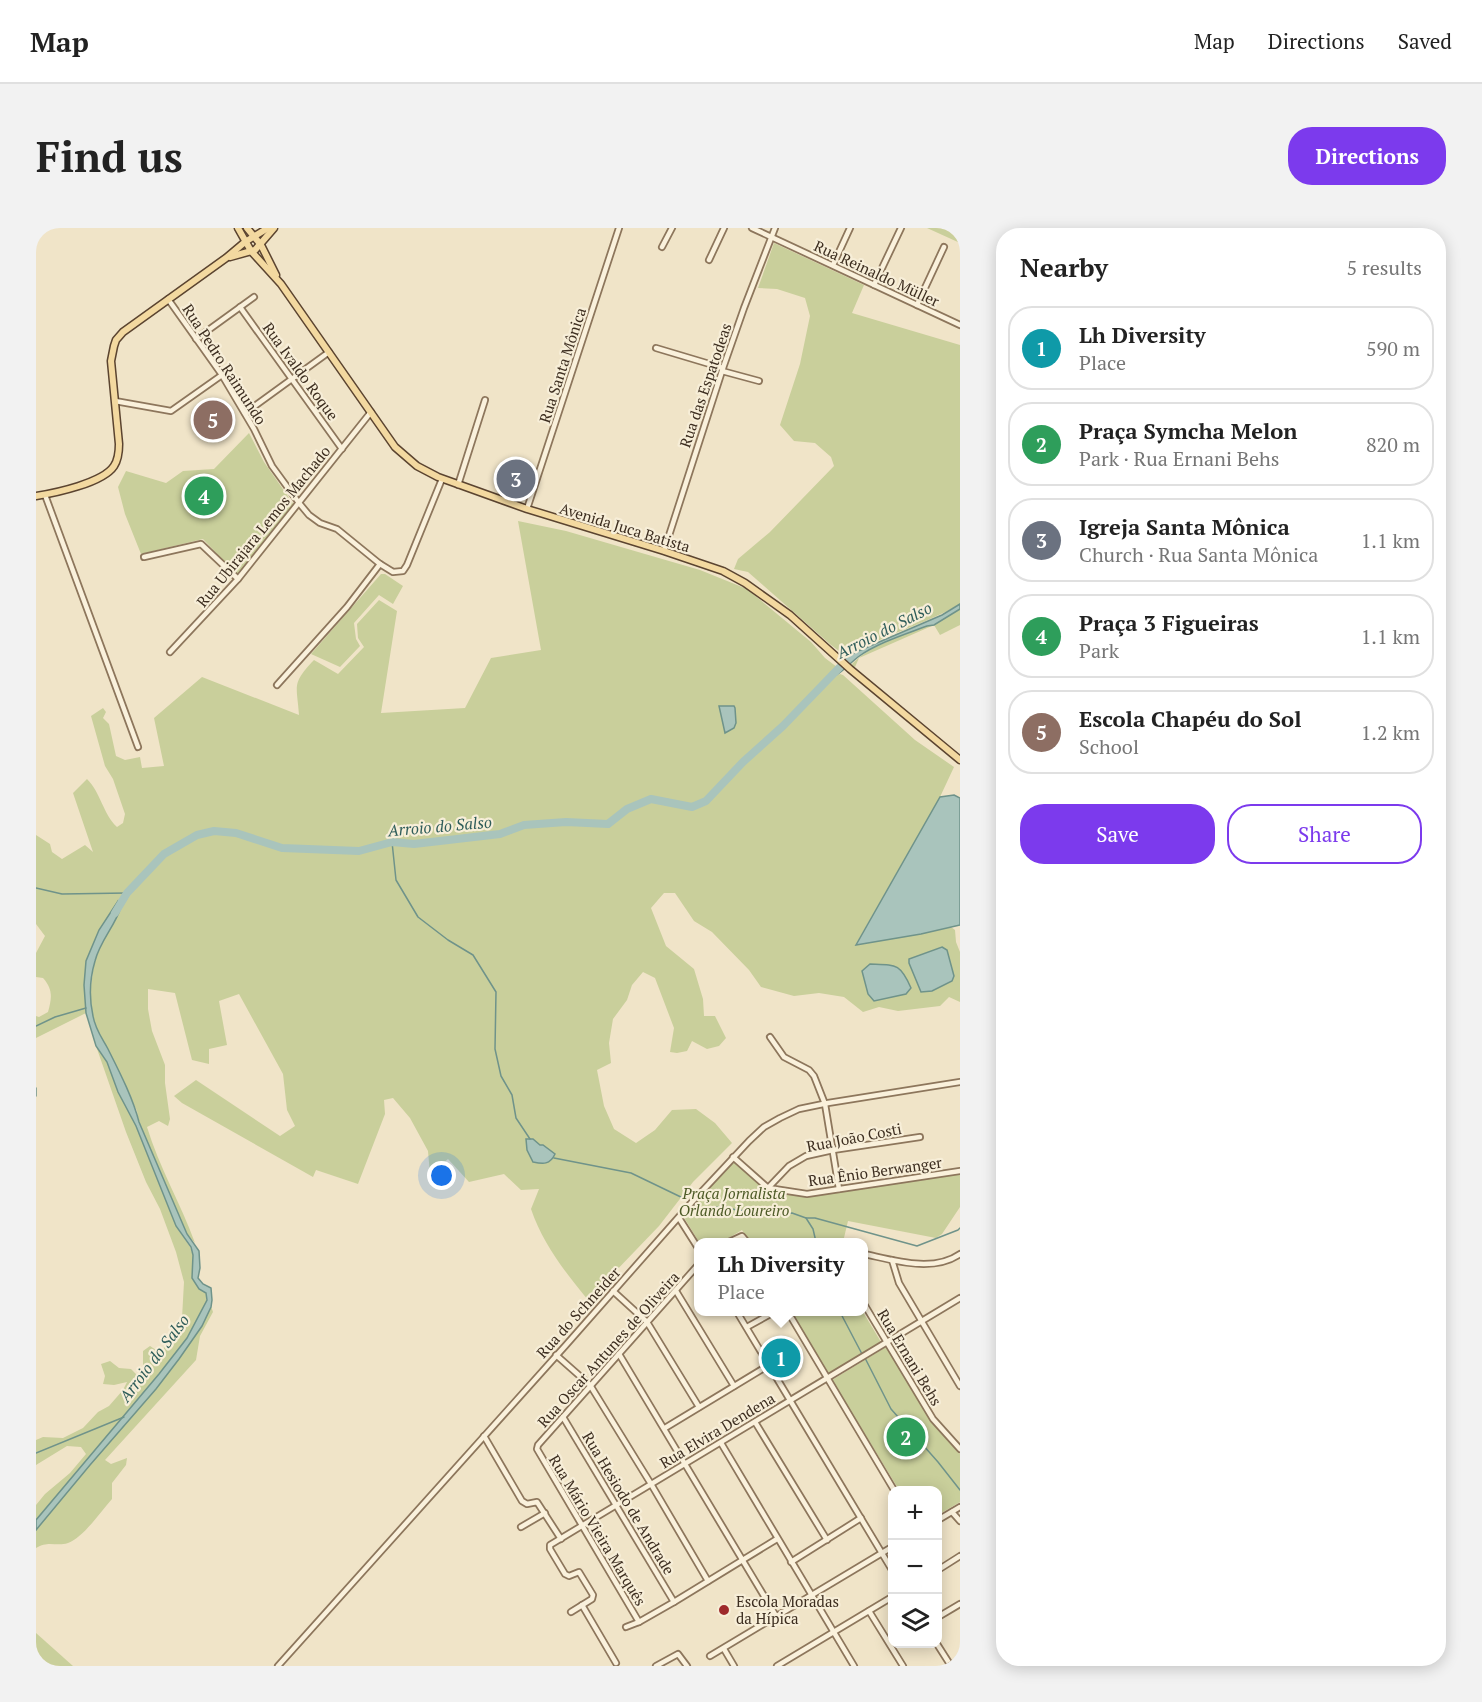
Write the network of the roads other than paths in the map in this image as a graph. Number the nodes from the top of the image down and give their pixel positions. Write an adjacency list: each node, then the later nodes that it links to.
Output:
1 (238, 228): 14 (main road, Avenida Juca Batista)
2 (247, 228): 12 (main road, Avenida Juca Batista)
3 (268, 228): 12 (main road)
4 (274, 228): 15 (main road)
5 (619, 228): 46 (street, Rua Santa Mônica)
6 (672, 228): 16 (street)
7 (724, 228): 20 (street)
8 (752, 228): 13 (street, Rua Reinaldo Müller)
9 (775, 228): 13 (street, Rua das Espatodeas)
10 (850, 228): 21 (street)
11 (901, 228): 23 (street)
12 (254, 236): 14 (main road); 15 (main road, Avenida Juca Batista)
13 (771, 237): 21 (street, Rua Reinaldo Müller); 32 (street, Rua das Espatodeas)
14 (245, 242): 18 (main road, Avenida Juca Batista); 19 (main road)
15 (261, 245): 18 (main road); 22 (main road, Avenida Juca Batista)
16 (662, 247)
17 (944, 247): 26 (street)
18 (251, 251): 19 (main road); 22 (main road, Avenida Juca Batista)
19 (226, 258): 25 (main road)
20 (709, 260)
21 (833, 265): 23 (street, Rua Reinaldo Müller)
22 (281, 284): 31 (main road, Avenida Juca Batista)
23 (874, 285): 26 (street, Rua Reinaldo Müller)
24 (254, 297): 27 (street)
25 (168, 300): 29 (street, Rua Pedro Raimundo); 37 (main road)
26 (917, 305): 28 (street, Rua Reinaldo Müller)
27 (240, 307): 29 (street); 34 (street, Rua Ivaldo Roque)
28 (960, 325)
29 (196, 339): 33 (street, Rua Pedro Raimundo)
30 (656, 348): 32 (street)
31 (329, 352): 34 (street); 38 (main road, Avenida Juca Batista)
32 (723, 370): 35 (street); 47 (street, Rua das Espatodeas)
33 (222, 375): 37 (street); 39 (street, Rua Pedro Raimundo)
34 (292, 379): 39 (street); 40 (street, Rua Ivaldo Roque)
35 (759, 381)
36 (485, 399): 42 (street)
37 (115, 401): 43 (main road)
38 (371, 412): 40 (street, Rua Ubirajara Lemos Machado); 41 (main road, Avenida Juca Batista)
39 (245, 413): 45 (street, Rua Pedro Raimundo)
40 (342, 449): 45 (street, Rua Ubirajara Lemos Machado)
41 (442, 479): 42 (main road, Avenida Juca Batista); 49 (street, Rua Pedro Raimundo)
42 (458, 485): 46 (main road, Avenida Juca Batista)
43 (45, 495): 44 (main road); 53 (street)
44 (36, 496)
45 (299, 503): 49 (street, Rua Pedro Raimundo); 50 (street, Rua Ubirajara Lemos Machado)
46 (527, 509): 47 (main road, Avenida Juca Batista)
47 (664, 551): 54 (main road, Avenida Juca Batista)
48 (144, 557): 50 (street)
49 (380, 564): 52 (street)
50 (238, 579): 51 (street, Rua Ubirajara Lemos Machado)
51 (170, 652)
52 (277, 685)
53 (138, 747)
54 (960, 760)
55 (770, 1036): 57 (street)
56 (960, 1082): 57 (street, Rua do Schneider)
57 (825, 1104): 59 (street); 60 (street, Rua do Schneider)
58 (920, 1137): 59 (street, Rua João Costi)
59 (833, 1150): 62 (street, Rua João Costi); 63 (street)
60 (734, 1157): 62 (street); 64 (street, Rua do Schneider)
61 (960, 1171): 63 (street, Rua Ênio Berwanger)
62 (768, 1188): 63 (street, Rua Ênio Berwanger)
63 (839, 1189)
64 (679, 1218): 65 (street); 70 (street, Rua do Schneider)
65 (694, 1240)
66 (960, 1254): 68 (street)
67 (868, 1255): 68 (street)
68 (892, 1260): 77 (street)
69 (694, 1271): 71 (street, Rua Oscar Antunes de Oliveira)
70 (613, 1291): 78 (street); 82 (street, Rua do Schneider)
71 (676, 1291): 78 (street, Rua Oscar Antunes de Oliveira); 86 (street)
72 (959, 1300): 77 (street, Rua Elvira Dendena)
73 (868, 1311): 80 (street, Rua Ernani Behs)
74 (740, 1316): 79 (street)
75 (766, 1316): 79 (street)
76 (791, 1316): 84 (street)
77 (922, 1321): 80 (street, Rua Elvira Dendena); 87 (street)
78 (647, 1322): 81 (street, Rua Oscar Antunes de Oliveira); 89 (street)
79 (747, 1328): 83 (street)
80 (886, 1343): 84 (street, Rua Elvira Dendena); 96 (street, Rua Ernani Behs)
81 (619, 1354): 85 (street, Rua Oscar Antunes de Oliveira); 92 (street)
82 (556, 1355): 85 (street); 93 (street, Rua do Schneider)
83 (769, 1365): 86 (street); 88 (street)
84 (827, 1378): 88 (street, Rua Elvira Dendena); 99 (street)
85 (590, 1385): 90 (street, Rua Oscar Antunes de Oliveira); 98 (street)
86 (734, 1386): 89 (street)
87 (960, 1386)
88 (790, 1400): 91 (street, Rua Elvira Dendena); 104 (street)
89 (699, 1407): 92 (street)
90 (563, 1417): 95 (street, Rua Oscar Antunes de Oliveira); 100 (street, Rua Hesiodo de Andrade)
91 (756, 1422): 94 (street, Rua Elvira Dendena); 111 (street)
92 (664, 1428): 97 (street)
93 (484, 1436): 103 (street); 136 (street, Rua do Schneider)
94 (721, 1443): 97 (street, Rua Elvira Dendena); 110 (street)
95 (537, 1449): 107 (street, Rua Mário Vieira Marquês)
96 (960, 1449)
97 (685, 1463): 98 (street, Rua Elvira Dendena); 115 (street)
98 (651, 1484): 100 (street, Rua Elvira Dendena); 119 (street)
99 (891, 1486)
100 (617, 1505): 107 (street, Rua Elvira Dendena); 122 (street, Rua Hesiodo de Andrade)
101 (960, 1507): 102 (street)
102 (952, 1512): 105 (street); 106 (street)
103 (545, 1513): 108 (street); 109 (street)
104 (861, 1518): 111 (street); 113 (street)
105 (942, 1518)
106 (960, 1521)
107 (581, 1526): 109 (street, Rua Elvira Dendena); 129 (street, Rua Mário Vieira Marquês)
108 (521, 1527)
109 (561, 1539): 124 (street, Rua Elvira Dendena)
110 (777, 1539): 115 (street); 116 (street)
111 (827, 1540): 116 (street)
112 (888, 1549): 113 (street)
113 (882, 1553): 117 (street); 120 (street)
114 (960, 1556): 118 (street)
115 (743, 1560): 119 (street); 128 (street)
116 (791, 1562): 120 (street)
117 (888, 1563)
118 (942, 1567)
119 (708, 1581): 122 (street)
120 (812, 1596): 128 (street); 131 (street)
121 (888, 1599): 125 (street)
122 (674, 1602): 129 (street)
123 (960, 1604): 127 (street)
124 (582, 1605): 126 (street); 135 (street)
125 (869, 1611): 131 (street); 142 (street)
126 (571, 1612)
127 (942, 1615)
128 (776, 1616): 132 (street)
129 (639, 1622): 130 (street)
130 (626, 1627)
131 (834, 1632): 140 (street); 141 (street)
132 (724, 1648): 134 (street); 139 (street)
133 (940, 1648): 143 (street)
134 (710, 1656)
135 (616, 1663)
136 (278, 1666)
137 (656, 1666): 138 (street)
138 (687, 1666)
139 (735, 1666)
140 (777, 1666)
141 (855, 1666)
142 (903, 1666)
143 (951, 1666)

